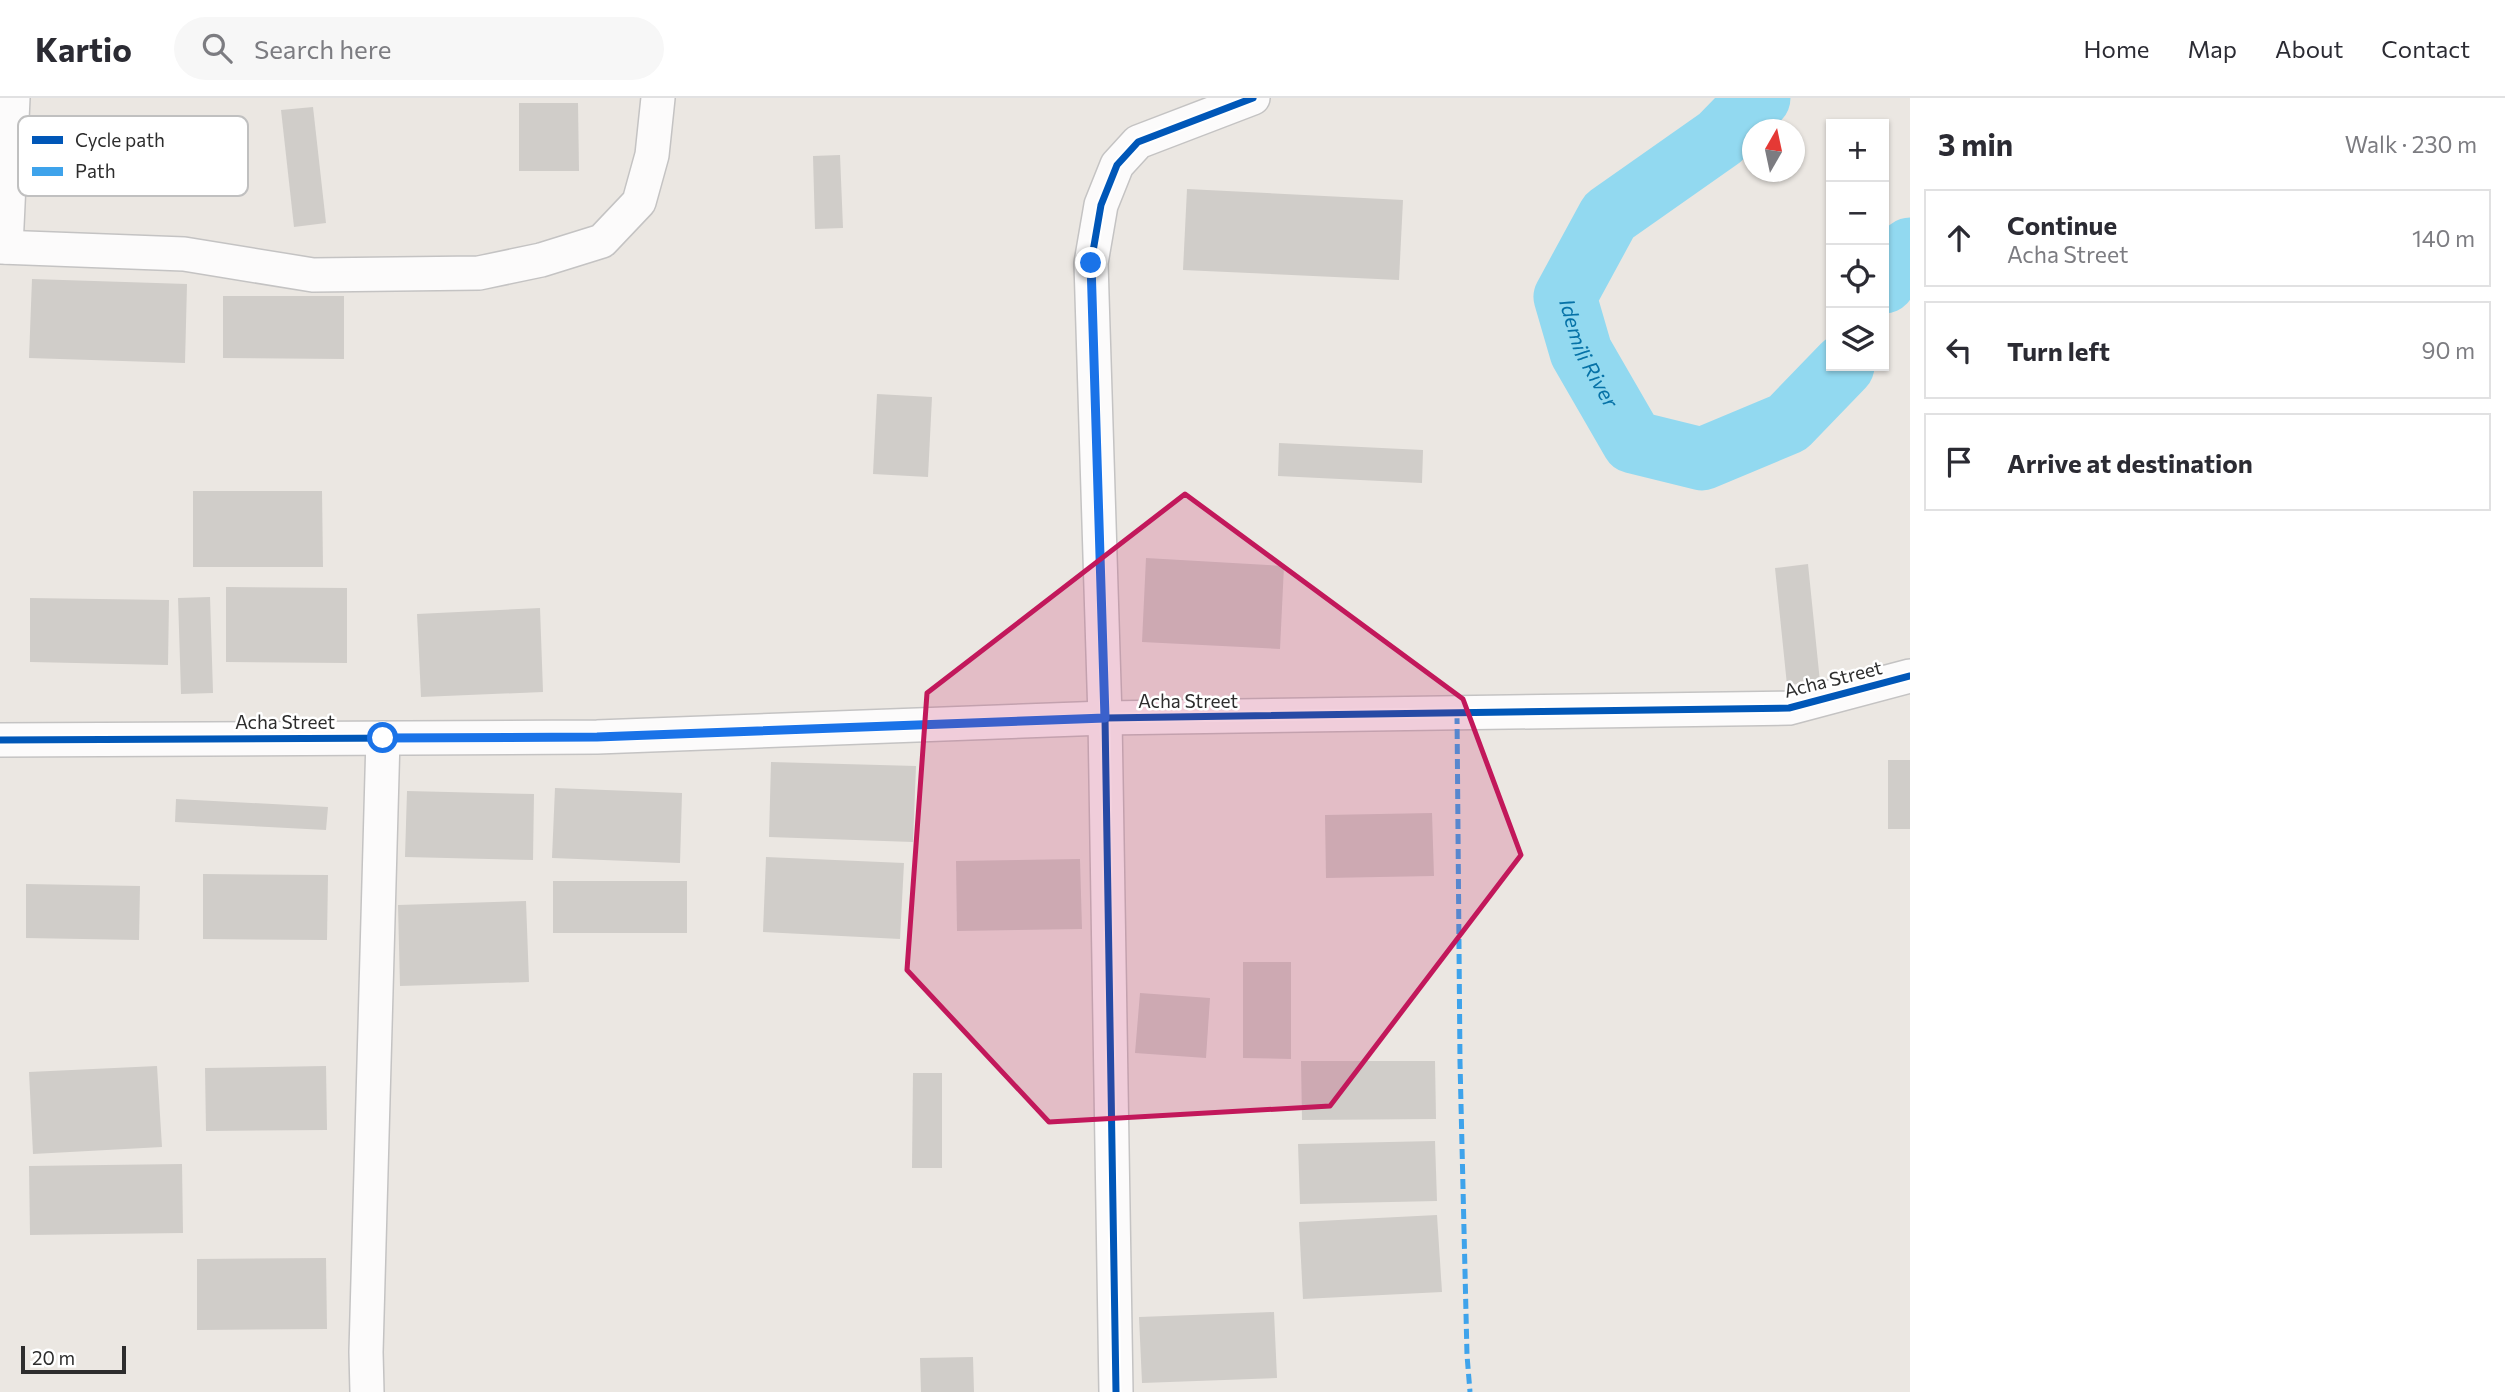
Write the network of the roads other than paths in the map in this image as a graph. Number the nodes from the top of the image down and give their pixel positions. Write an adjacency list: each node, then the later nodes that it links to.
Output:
1 (13, 98): 4 (street)
2 (658, 98): 4 (street)
3 (1253, 98): 6 (street)
4 (3, 247)
5 (1910, 676): 6 (street, Acha Street)
6 (1105, 718): 7 (street, Acha Street); 10 (street)
7 (383, 738): 8 (street, Acha Street); 9 (street)
8 (0, 740)
9 (367, 1392)
10 (1116, 1392)

